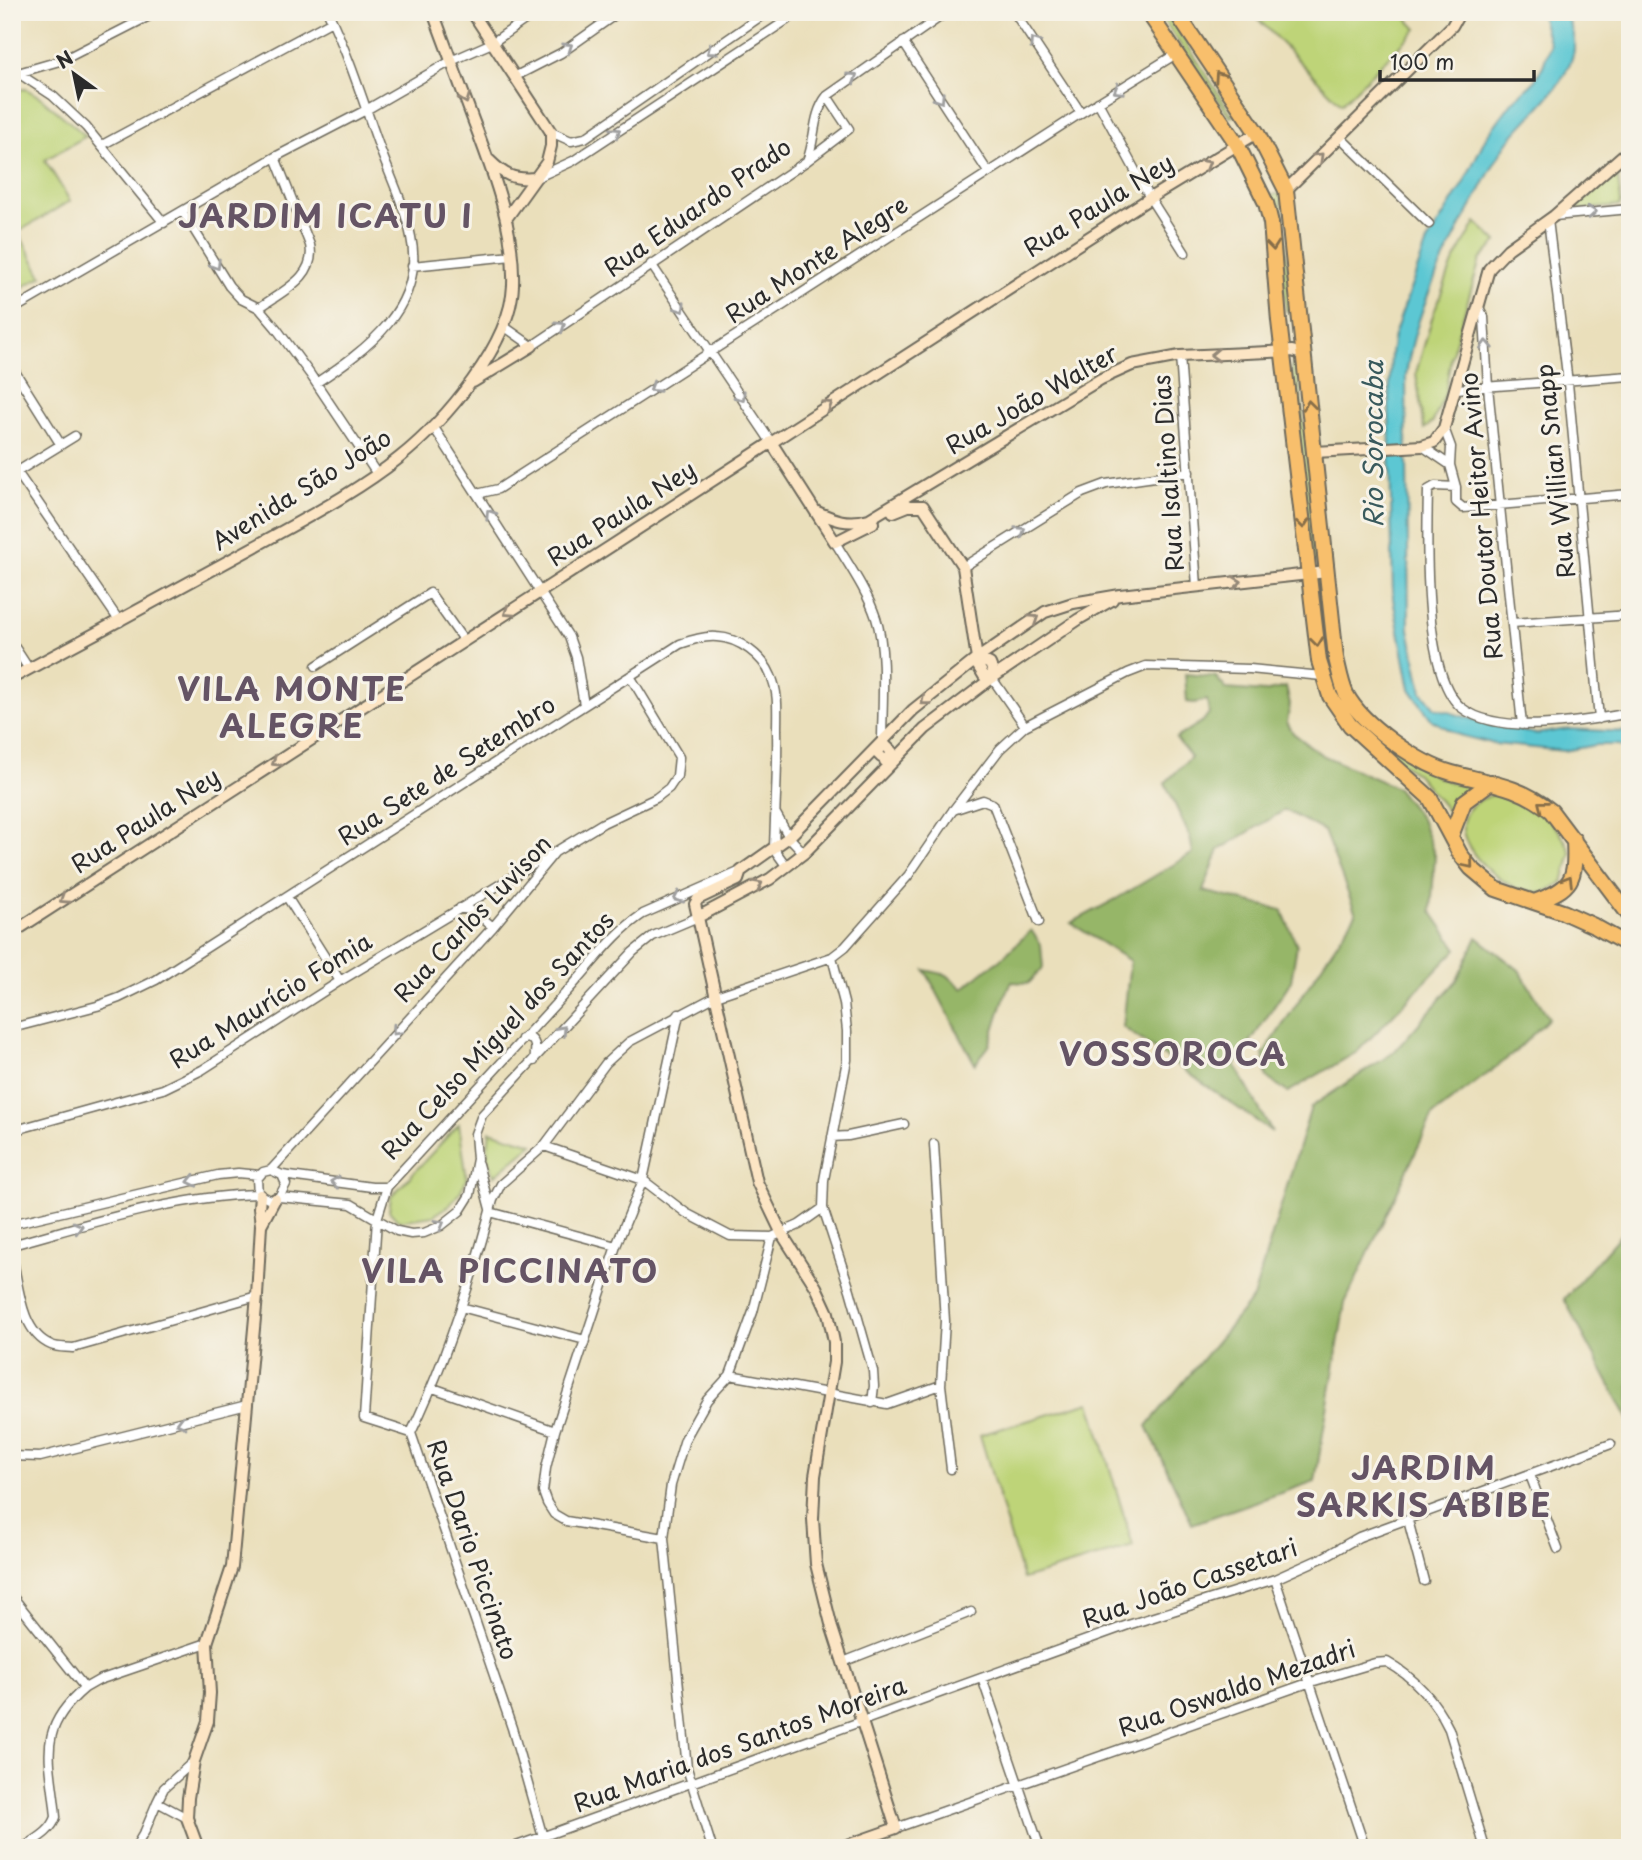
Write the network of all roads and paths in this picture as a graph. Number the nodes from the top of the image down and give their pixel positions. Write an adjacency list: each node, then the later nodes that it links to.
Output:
1 (157, 12): 18 (street)
2 (433, 12): 17 (main road, Avenida São João)
3 (472, 12): 15 (main road)
4 (536, 12): 15 (street)
5 (619, 12): 19 (street, one-way to 5)
6 (767, 12): 27 (street, one-way to 27)
7 (799, 12): 31 (street, one-way to 7)
8 (947, 12): 14 (street)
9 (1014, 12): 23 (street, one-way to 9)
10 (1148, 12): 16 (highway)
11 (1176, 12): 25 (highway, one-way to 11)
12 (1460, 12): 26 (main road)
13 (330, 16): 22 (street); 29 (street)
14 (903, 42): 20 (street, one-way to 14); 35 (street, one-way to 35)
15 (492, 43): 17 (street); 19 (main road)
16 (1177, 54): 21 (street, Rua Monte Alegre, one-way to 21); 28 (highway)
17 (451, 61): 22 (street); 33 (main road, Avenida São João, one-way to 33)
18 (14, 72): 29 (street)
19 (514, 77): 24 (main road)
20 (827, 96): 34 (street, Rua Eduardo Prado); 34 (street)
21 (1098, 102): 23 (street, Rua Monte Alegre); 39 (street)
22 (366, 110): 32 (street); 49 (street)
23 (1081, 113): 35 (street, Rua Monte Alegre)
24 (551, 132): 27 (street); 36 (main road)
25 (1257, 133): 28 (main road, Rua Paula Ney); 38 (highway)
26 (1340, 136): 38 (main road, one-way to 26); 45 (street)
27 (582, 138): 31 (street)
28 (1237, 144): 37 (highway); 39 (main road, Rua Paula Ney, one-way to 28)
29 (102, 145): 44 (street)
30 (1630, 149): 42 (main road)
31 (589, 150): 36 (street)
32 (275, 157): 41 (street); 51 (street)
33 (488, 159): 36 (main road); 43 (main road, Avenida São João)
34 (807, 161): 48 (street, Rua Eduardo Prado)
35 (988, 172): 55 (street, Rua Monte Alegre)
36 (535, 178): 43 (main road)
37 (1256, 180): 38 (highway); 56 (highway, one-way to 56)
38 (1286, 190): 57 (highway)
39 (1150, 198): 46 (street); 69 (main road, Rua Paula Ney, one-way to 39)
40 (1630, 209): 42 (street, one-way to 40)
41 (183, 212): 44 (street); 51 (street, one-way to 51)
42 (1551, 218): 50 (main road); 62 (street, Rua Willian Snapp)
43 (506, 219): 47 (main road, Avenida São João)
44 (164, 223): 52 (street)
45 (1429, 224)
46 (1185, 253)
47 (512, 256): 49 (street); 53 (main road, Avenida São João)
48 (651, 264): 54 (street, Rua Eduardo Prado, one-way to 48); 55 (street, one-way to 55)
49 (412, 266): 61 (street)
50 (1478, 306): 64 (street, Rua Doutor Heitor Avino, one-way to 50); 65 (main road)
51 (259, 308): 61 (street)
52 (12, 310)
53 (505, 327): 54 (street); 63 (main road, Avenida São João)
54 (532, 346): 63 (main road)
55 (711, 352): 69 (street, one-way to 69); 79 (street, Rua Monte Alegre, one-way to 79)
56 (1284, 352): 57 (main road, Rua João Walter); 58 (main road, Rua João Walter, one-way to 58); 88 (highway, one-way to 88)
57 (1302, 354): 72 (highway, one-way to 57)
58 (1180, 356): 74 (street, Rua Isaltino Dias); 77 (main road, Rua João Walter)
59 (12, 367): 70 (street)
60 (1630, 376): 62 (street)
61 (316, 383): 76 (street)
62 (1568, 383): 64 (street); 81 (street, Rua Willian Snapp)
63 (471, 384): 66 (main road, Avenida São João)
64 (1488, 387): 65 (street); 83 (street, Rua Doutor Heitor Avino)
65 (1456, 389): 67 (main road)
66 (433, 426): 76 (main road, Avenida São João); 79 (street)
67 (1444, 428): 71 (main road); 73 (street)
68 (75, 436): 70 (street)
69 (771, 442): 84 (main road); 90 (main road, Rua Paula Ney)
70 (61, 445): 75 (street)
71 (1419, 447): 72 (main road); 73 (street)
72 (1315, 452): 87 (highway)
73 (1450, 465): 78 (street)
74 (1189, 472): 86 (street, one-way to 74); 89 (street, Rua Isaltino Dias)
75 (14, 473): 94 (street)
76 (377, 474): 94 (main road, Avenida São João)
77 (929, 485): 82 (main road, Rua João Walter); 84 (main road, Rua João Walter)
78 (1456, 486): 83 (street); 108 (street)
79 (477, 494): 90 (street, one-way to 79)
80 (1630, 494): 81 (street)
81 (1579, 499): 83 (street); 93 (street, Rua Willian Snapp)
82 (923, 506): 85 (main road); 86 (main road)
83 (1500, 506): 95 (street, Rua Doutor Heitor Avino)
84 (815, 511): 85 (main road)
85 (835, 542): 110 (street)
86 (963, 567): 98 (main road)
87 (1327, 572): 88 (main road, Rua Celso Miguel dos Santos); 112 (highway)
88 (1309, 574): 89 (main road, Rua Celso Miguel dos Santos, one-way to 88); 102 (highway, one-way to 102)
89 (1197, 586): 91 (main road, Rua Celso Miguel dos Santos)
90 (540, 592): 96 (main road, Rua Paula Ney, one-way to 96); 105 (street)
91 (1120, 595): 98 (main road, Rua Celso Miguel dos Santos, one-way to 91); 104 (main road, Rua Celso Miguel dos Santos)
92 (1630, 615): 93 (street)
93 (1590, 617): 95 (street); 107 (street, Rua Willian Snapp)
94 (120, 622): 100 (main road, Avenida São João)
95 (1512, 624): 108 (street, Rua Doutor Heitor Avino)
96 (464, 641): 99 (street); 130 (main road, Rua Paula Ney, one-way to 130)
97 (12, 643): 100 (street)
98 (978, 658): 104 (main road); 110 (main road, Rua Celso Miguel dos Santos, one-way to 110)
99 (316, 666)
100 (29, 669): 103 (main road, Avenida São João)
101 (630, 676): 105 (street, Rua Sete de Setembro); 114 (street, Rua Sete de Setembro); 119 (street, Rua Carlos Luvison)
102 (1322, 676): 109 (street); 115 (highway)
103 (12, 678)
104 (992, 678): 109 (street); 111 (main road, Rua Celso Miguel dos Santos)
105 (584, 705): 123 (street, Rua Sete de Setembro)
106 (1630, 713): 107 (street)
107 (1599, 719): 108 (street)
108 (1522, 725)
109 (1025, 726): 113 (street)
110 (882, 742): 111 (main road); 116 (main road, Rua Celso Miguel dos Santos)
111 (890, 760): 120 (main road, Rua Celso Miguel dos Santos)
112 (1491, 782): 115 (highway); 117 (highway, one-way to 112)
113 (953, 810): 128 (street); 132 (street)
114 (775, 812): 116 (street); 118 (street, Rua Sete de Setembro)
115 (1451, 836): 124 (highway, one-way to 124)
116 (789, 837): 118 (main road, Rua Celso Miguel dos Santos); 120 (street)
117 (1574, 840): 124 (highway, one-way to 117); 126 (highway)
118 (774, 849): 121 (street); 122 (main road, Rua Celso Miguel dos Santos)
119 (555, 852): 125 (street, Rua Maurício Fomia); 129 (street, Rua Carlos Luvison)
120 (804, 853): 121 (main road, Rua Celso Miguel dos Santos)
121 (787, 867): 127 (main road, Rua Celso Miguel dos Santos, one-way to 121)
122 (741, 871): 127 (main road); 137 (street, Rua Celso Miguel dos Santos, one-way to 137)
123 (287, 897): 133 (street); 136 (street, Rua Sete de Setembro)
124 (1534, 902): 131 (highway)
125 (460, 908): 129 (street); 133 (street, Rua Maurício Fomia)
126 (1630, 916)
127 (698, 917): 134 (main road); 138 (street, Rua Celso Miguel dos Santos, one-way to 127)
128 (1039, 922)
129 (493, 927): 145 (street, Rua Carlos Luvison, one-way to 145)
130 (12, 933)
131 (1630, 946)
132 (832, 957): 134 (street, Rua Dario Piccinato); 141 (street)
133 (340, 981): 140 (street, Rua Maurício Fomia)
134 (716, 996): 135 (street, Rua Dario Piccinato); 157 (main road)
135 (679, 1014): 143 (street, Rua Dario Piccinato); 148 (street)
136 (12, 1028)
137 (522, 1038): 138 (street); 149 (street, Rua Celso Miguel dos Santos)
138 (534, 1061): 144 (street, Rua Celso Miguel dos Santos)
139 (904, 1124): 141 (street)
140 (12, 1131)
141 (832, 1137): 152 (street)
142 (934, 1144): 165 (street)
143 (544, 1146): 148 (street); 153 (street, Rua Dario Piccinato)
144 (477, 1159): 153 (street); 154 (street, Rua Celso Miguel dos Santos, one-way to 144)
145 (271, 1170): 146 (street); 147 (street)
146 (260, 1175): 150 (street); 155 (street, one-way to 155)
147 (282, 1175): 149 (street, one-way to 147); 151 (street)
148 (643, 1180): 157 (street); 159 (street)
149 (387, 1187): 154 (street)
150 (259, 1194): 151 (street); 156 (main road); 158 (street, one-way to 150)
151 (277, 1198): 154 (street, Rua Celso Miguel dos Santos); 156 (main road)
152 (823, 1208): 157 (street); 168 (street)
153 (490, 1212): 159 (street); 162 (street, Rua Dario Piccinato)
154 (377, 1219): 171 (street)
155 (12, 1224)
156 (261, 1225): 161 (main road)
157 (777, 1236): 164 (street); 167 (main road)
158 (12, 1245)
159 (616, 1246): 163 (street)
160 (12, 1256): 161 (street)
161 (257, 1296): 169 (main road)
162 (461, 1307): 163 (street); 166 (street, Rua Dario Piccinato)
163 (585, 1339): 170 (street)
164 (730, 1375): 167 (street); 177 (street)
165 (941, 1385): 168 (street); 174 (street)
166 (433, 1388): 170 (street); 171 (street, Rua Dario Piccinato)
167 (827, 1395): 168 (street); 184 (main road)
168 (872, 1403)
169 (247, 1405): 173 (street, one-way to 173); 183 (main road)
170 (555, 1431): 177 (street)
171 (411, 1433): 195 (street, Rua Dario Piccinato)
172 (1611, 1444): 175 (street, Rua João Cassetari)
173 (12, 1456)
174 (951, 1469)
175 (1530, 1475): 176 (street, Rua João Cassetari); 178 (street)
176 (1408, 1521): 179 (street, Rua João Cassetari); 180 (street)
177 (664, 1538): 190 (street)
178 (1558, 1549)
179 (1275, 1579): 185 (street, Rua João Cassetari); 186 (street)
180 (1424, 1581)
181 (12, 1596): 187 (street)
182 (971, 1612): 184 (street)
183 (206, 1643): 187 (street); 189 (main road)
184 (842, 1662): 188 (main road)
185 (982, 1678): 188 (street, Rua Maria dos Santos Moreira); 191 (street)
186 (1311, 1682): 191 (street, Rua Oswaldo Mezadri); 204 (street); 205 (street, Rua Oswaldo Mezadri)
187 (85, 1688): 196 (street)
188 (862, 1722): 190 (street, Rua Maria dos Santos Moreira); 194 (main road)
189 (194, 1761): 192 (street); 193 (main road)
190 (690, 1784): 195 (street, Rua Maria dos Santos Moreira); 201 (street)
191 (1019, 1784): 194 (street, Rua Oswaldo Mezadri); 203 (street)
192 (157, 1802): 193 (street); 197 (street)
193 (187, 1818): 198 (main road)
194 (896, 1828): 202 (main road)
195 (542, 1836): 199 (street, Rua Maria dos Santos Moreira); 200 (street, Rua Dario Piccinato)
196 (23, 1848)
197 (135, 1848)
198 (198, 1848)
199 (511, 1848)
200 (546, 1848)
201 (712, 1848)
202 (839, 1848)
203 (1040, 1848)
204 (1365, 1848)
205 (1485, 1848)

